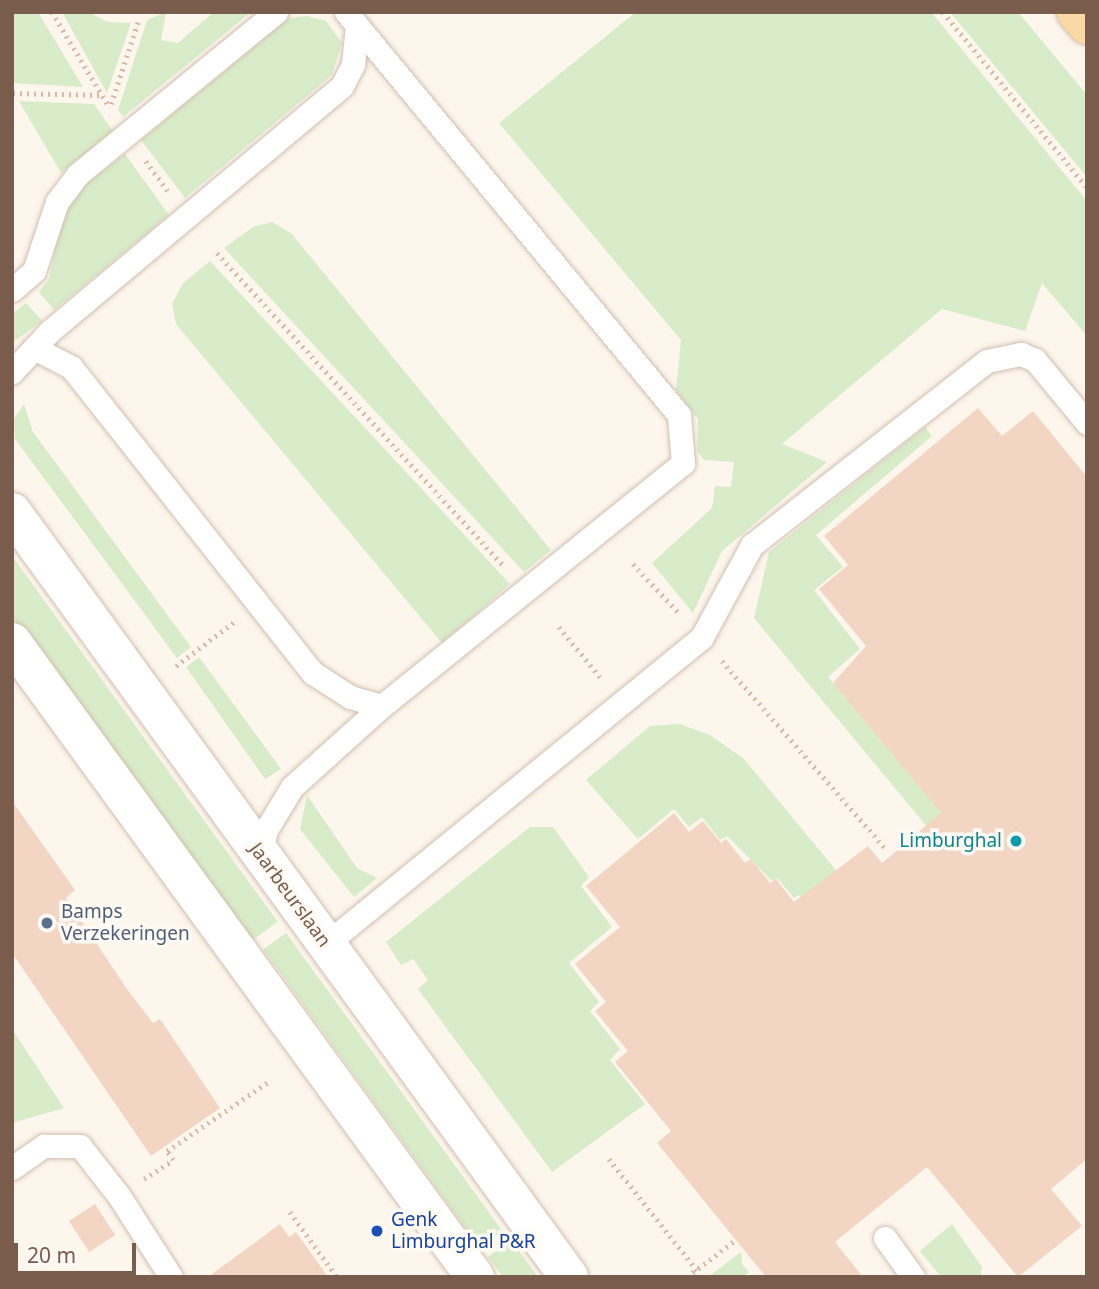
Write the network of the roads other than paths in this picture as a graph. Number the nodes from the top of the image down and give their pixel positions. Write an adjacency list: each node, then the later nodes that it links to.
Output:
1 (276, 12): 5 (lane)
2 (1076, 12): 4 (main road)
3 (352, 19): 6 (lane); 11 (lane)
4 (1087, 25)
5 (12, 290)
6 (34, 348): 7 (lane); 11 (lane)
7 (12, 372)
8 (1087, 423): 13 (lane)
9 (12, 512): 12 (main road, Jaarbeurslaan)
10 (12, 642): 17 (main road)
11 (382, 706): 12 (lane)
12 (260, 853): 13 (main road, Jaarbeurslaan)
13 (327, 944): 18 (main road, Jaarbeurslaan)
14 (12, 1168): 16 (lane)
15 (885, 1238): 19 (lane)
16 (171, 1277)
17 (475, 1277)
18 (569, 1277)
19 (913, 1277)

